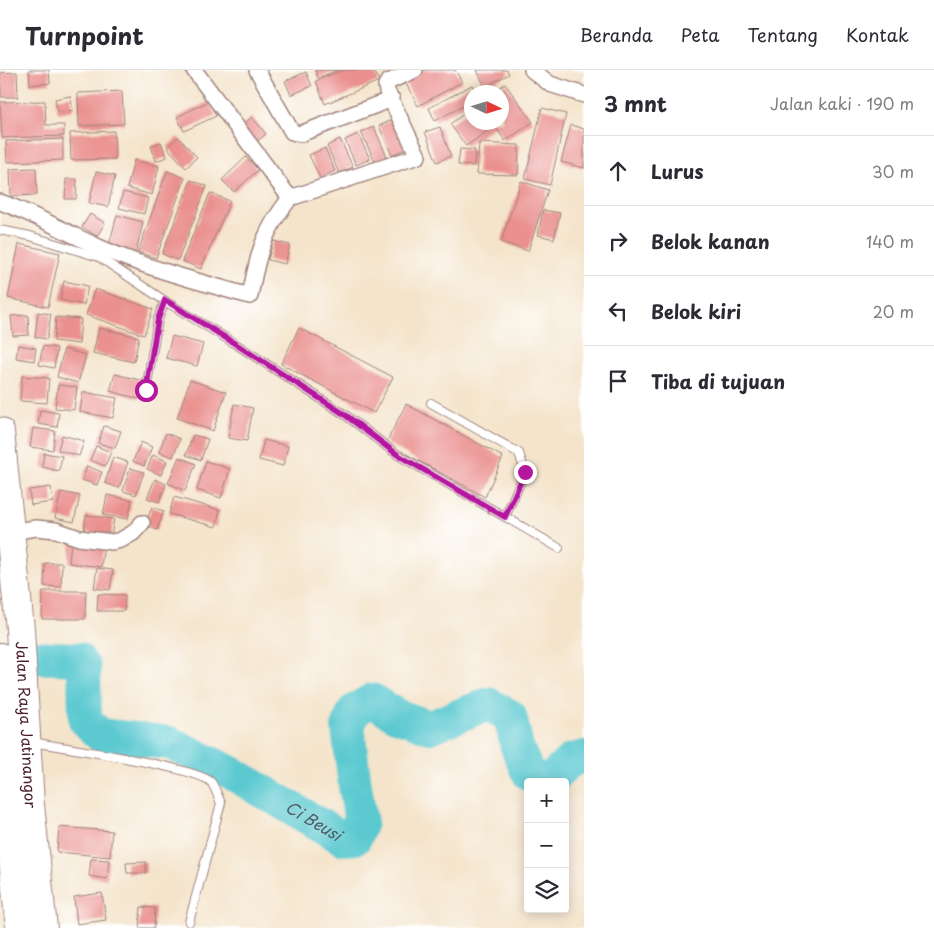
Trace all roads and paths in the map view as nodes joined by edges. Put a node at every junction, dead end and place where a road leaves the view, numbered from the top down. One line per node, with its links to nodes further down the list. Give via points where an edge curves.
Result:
1 (194, 70): 7 (street)
2 (257, 70): 6 (street, via 292,132 300,134)
3 (415, 70): 6 (street, via 388,82 387,91)
4 (532, 70): 5 (street, via 550,84)
5 (584, 95)
6 (392, 99): 7 (street, via 418,156)
7 (290, 198): 8 (street, via 268,230 258,254 250,296 129,259)
8 (0, 202)
9 (0, 230): 10 (lane, via 99,257)
10 (165, 300): 11 (lane, via 158,319); 14 (lane, via 344,414 398,455)
11 (146, 390)
12 (431, 403): 14 (lane, via 519,453 525,472)
13 (0, 432): 16 (highway, Jalan Raya Jatinangor)
14 (505, 517): 17 (lane)
15 (142, 522): 16 (street, via 133,533 112,542 36,528)
16 (10, 532): 18 (highway, Jalan Raya Jatinangor, via 20,629)
17 (559, 548)
18 (8, 669): 19 (highway, Jalan Raya Jatinangor); 20 (highway, Jalan Raya Jatinangor)
19 (25, 741): 21 (lane, via 135,760 189,772 210,782 221,803); 23 (highway, Jalan Raya Jatinangor)
20 (3, 800): 22 (highway, Jalan Raya Jatinangor, via 12,891)
21 (189, 922)
22 (20, 928)
23 (43, 928)

